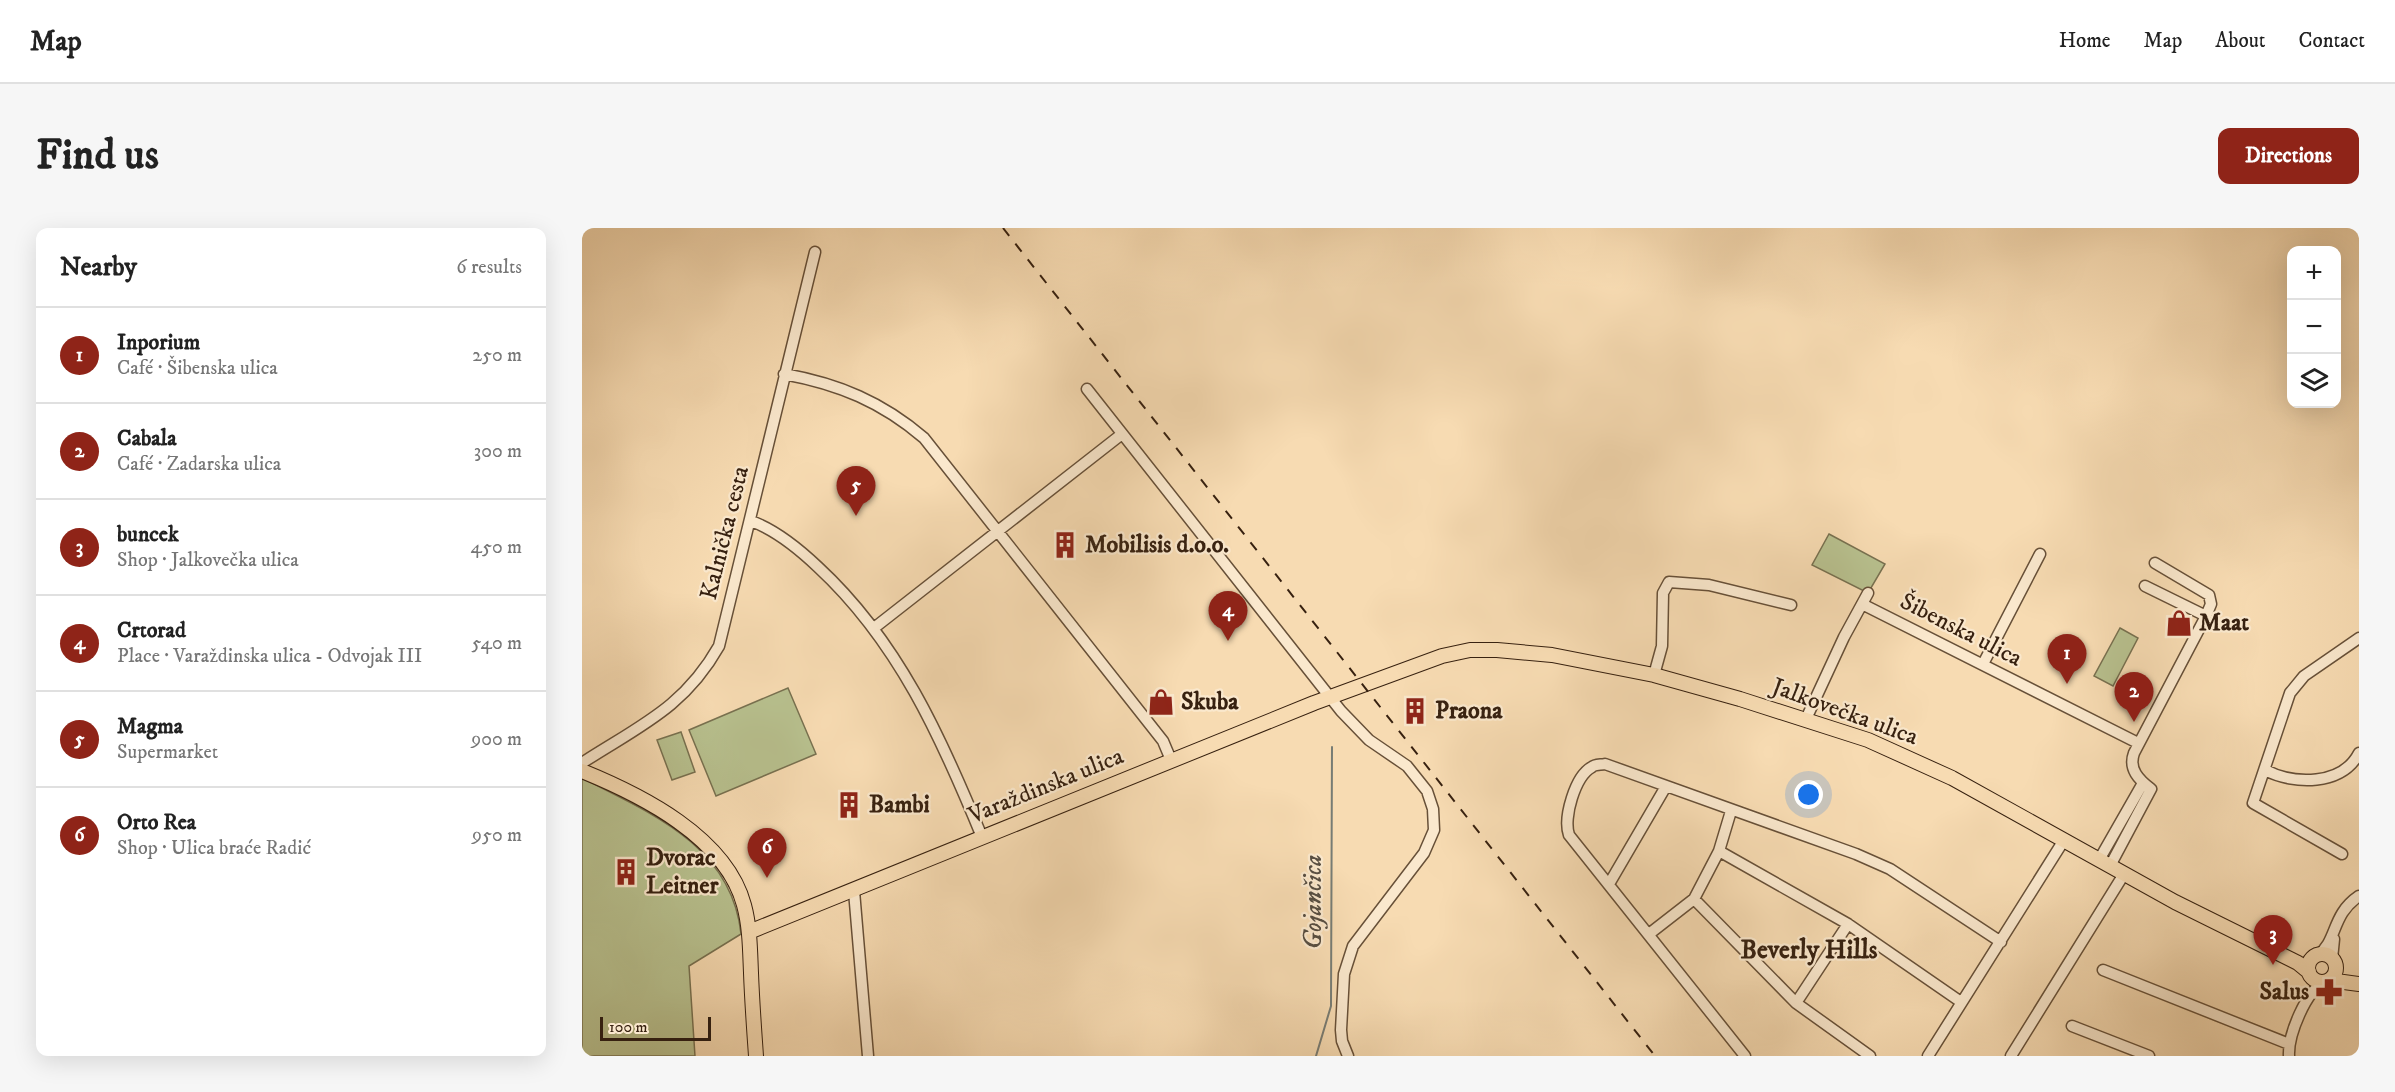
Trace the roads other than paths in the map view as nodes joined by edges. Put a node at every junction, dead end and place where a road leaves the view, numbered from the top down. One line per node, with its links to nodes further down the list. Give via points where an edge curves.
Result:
1 (815, 252): 2 (street, Kalnička cesta)
2 (784, 374): 5 (street, Kalnička cesta); 6 (street, via 856,393 896,416 932,447)
3 (1087, 389): 4 (street)
4 (1122, 434): 6 (street); 19 (street)
5 (751, 521): 14 (street, via 776,533 804,554 835,582); 24 (street, Kalnička cesta, via 719,646 701,675 669,707)
6 (997, 532): 14 (street); 23 (street, via 1163,741)
7 (2040, 554): 16 (street)
8 (2155, 563): 13 (street, via 2209,595 2211,603)
9 (2145, 586): 13 (street)
10 (1868, 593): 11 (street)
11 (1862, 604): 16 (street, Šibenska ulica); 20 (street)
12 (1791, 605): 17 (street, via 1727,588 1670,582 1664,593 1662,646)
13 (2206, 616): 21 (street)
14 (874, 628): 29 (street, via 921,699)
15 (2359, 638): 25 (street, via 2304,676 2290,693)
16 (1983, 664): 21 (street, Šibenska ulica)
17 (1654, 675): 18 (main road, Jalkovečka ulica, via 1552,655 1470,650 1426,661); 20 (main road, Jalkovečka ulica)
18 (1362, 687): 19 (main road, Varaždinska ulica)
19 (1331, 698): 23 (main road, Varaždinska ulica); 58 (street, via 1369,740 1412,772 1427,791 1434,830 1424,853 1353,946 1348,959 1341,1030)
20 (1806, 719): 30 (main road, Jalkovečka ulica, via 1932,768)
21 (2138, 743): 33 (street, via 2132,762 2147,786)
22 (2359, 753): 25 (street, via 2346,770 2332,777 2290,779)
23 (1171, 760): 29 (main road, Varaždinska ulica)
24 (582, 763)
25 (2265, 770): 32 (street, via 2253,803)
26 (582, 771): 41 (main road, via 664,812 701,840 740,891)
27 (1665, 788): 28 (street); 35 (street); 35 (street, via 1605,764 1593,765 1584,774 1565,824 1569,835)
28 (1731, 811): 31 (street); 43 (street, via 1890,869)
29 (982, 837): 36 (main road, Varaždinska ulica)
30 (2064, 840): 33 (main road, Jalkovečka ulica); 43 (street)
31 (1719, 851): 38 (street); 39 (street)
32 (2342, 854)
33 (2105, 863): 34 (main road, Jalkovečka ulica)
34 (2124, 874): 44 (main road, Jalkovečka ulica); 62 (street)
35 (1609, 884): 42 (street)
36 (854, 891): 41 (main road, Varaždinska ulica); 57 (street)
37 (2359, 896): 40 (street, via 2343,908)
38 (1694, 899): 42 (street); 52 (street)
39 (1848, 924): 51 (street); 52 (street)
40 (2336, 924): 45 (street, via 2325,949); 46 (street)
41 (749, 932): 56 (main road)
42 (1649, 934): 59 (street)
43 (2001, 942): 51 (street)
44 (2277, 952): 45 (main road, Jalkovečka ulica, via 2304,958); 48 (main road, Jalkovečka ulica)
45 (2316, 956): 46 (main road, via 2326,955); 48 (main road, via 2309,963)
46 (2334, 962): 49 (main road, via 2335,973); 50 (main road)
47 (2103, 970): 55 (street)
48 (2310, 974): 49 (main road, via 2317,981); 53 (street)
49 (2327, 981): 50 (main road); 53 (street, via 2316,987)
50 (2359, 983)
51 (1961, 1002): 61 (street)
52 (1796, 1004): 60 (street)
53 (2302, 1010): 55 (street)
54 (2072, 1026): 63 (street)
55 (2289, 1044): 64 (street)
56 (756, 1056)
57 (868, 1056)
58 (1348, 1056)
59 (1745, 1056)
60 (1870, 1056)
61 (1928, 1056)
62 (2011, 1056)
63 (2149, 1056)
64 (2289, 1056)

